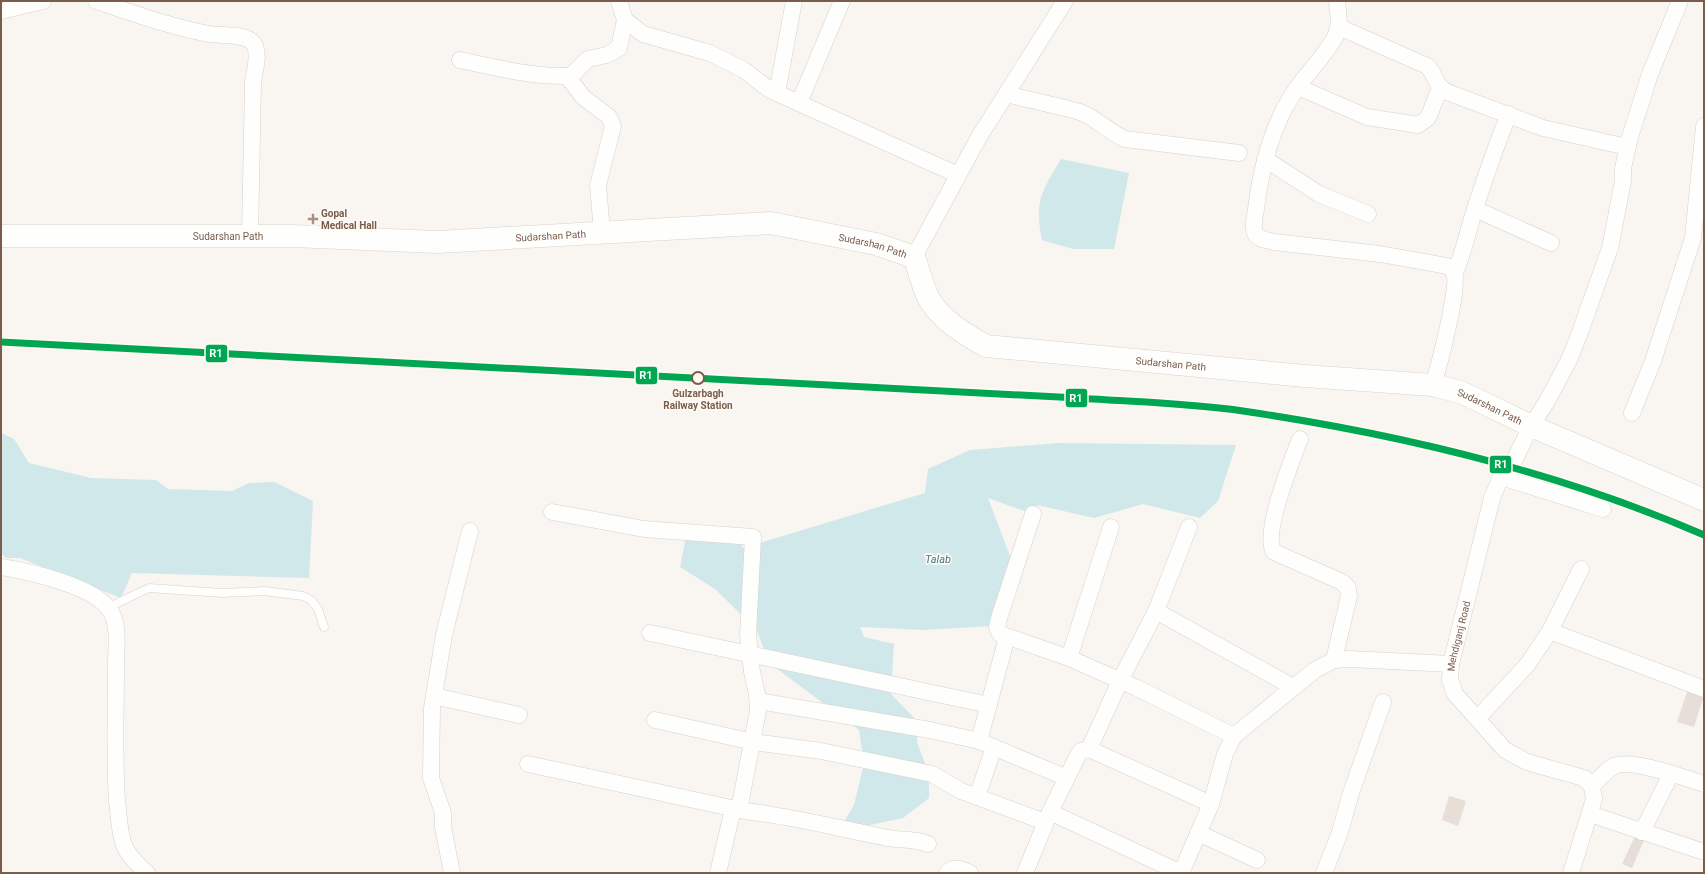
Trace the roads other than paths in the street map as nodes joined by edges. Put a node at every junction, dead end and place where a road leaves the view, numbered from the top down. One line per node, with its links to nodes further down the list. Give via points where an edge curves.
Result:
1 (42, 1): 9 (street)
2 (96, 1): 29 (street, via 190,30 237,36 252,42 256,47 252,82)
3 (619, 1): 10 (street)
4 (794, 1): 16 (street)
5 (842, 1): 18 (street)
6 (1065, 1): 17 (street)
7 (1337, 1): 11 (street)
8 (1680, 1): 21 (street, Mehdiganj Road, via 1650,74)
9 (1, 11)
10 (626, 20): 13 (street, via 618,48 607,55 588,59 577,72); 16 (street, via 643,34 694,47 728,61)
11 (1339, 27): 14 (street, via 1335,38); 15 (street, via 1427,66)
12 (460, 60): 13 (street, via 520,73)
13 (567, 76): 28 (street, via 583,97 609,117 613,126 598,185)
14 (1298, 87): 15 (street, via 1367,117 1418,125 1428,118); 23 (street, via 1277,124)
15 (1440, 88): 19 (street)
16 (777, 93): 18 (street)
17 (1006, 94): 22 (street, via 1080,112 1125,139); 24 (street)
18 (799, 103): 24 (street)
19 (1509, 114): 21 (street, via 1556,132); 25 (street, via 1496,144)
20 (1704, 126): 34 (street, via 1693,238 1653,361)
21 (1627, 147): 35 (street, Mehdiganj Road, via 1610,248 1569,360)
22 (1239, 153)
23 (1265, 159): 26 (street, via 1319,194); 32 (street, via 1254,224 1255,233 1259,238 1274,242 1388,255 1447,266)
24 (958, 175): 31 (street)
25 (1475, 209): 30 (street); 32 (street)
26 (1368, 214)
27 (6, 232): 29 (main road, Sudarshan Path)
28 (602, 232): 29 (main road, Sudarshan Path, via 438,242); 31 (main road, Sudarshan Path, via 771,223 876,244)
29 (250, 236)
30 (1551, 243)
31 (914, 257): 33 (main road, Sudarshan Path, via 929,299 941,314 965,335 986,346 1305,376)
32 (1455, 273): 33 (street, via 1445,345)
33 (1434, 385): 35 (main road, Sudarshan Path, via 1463,393)
34 (1632, 413)
35 (1531, 426): 37 (street, Mehdiganj Road, via 1511,467); 38 (main road, Sudarshan Path)
36 (1300, 438): 55 (street, via 1278,502 1270,536 1271,547 1274,552 1342,582 1348,588 1349,596)
37 (1501, 477): 39 (street); 56 (street, Mehdiganj Road, via 1492,498)
38 (1701, 494)
39 (1603, 509)
40 (552, 512): 53 (street, via 644,529 753,537 748,635)
41 (1032, 514): 52 (street, via 997,627 1000,634)
42 (1111, 527): 54 (street)
43 (1189, 527): 48 (street)
44 (470, 531): 60 (street, via 444,635)
45 (1, 566): 47 (street, via 36,574 87,592)
46 (1581, 569): 50 (street)
47 (108, 607): 49 (lane, via 139,592 156,588 222,594 264,591 303,596 311,600 318,609); 87 (street, via 114,617 116,641 116,772 121,834 124,847 137,865)
48 (1156, 611): 57 (street); 58 (street)
49 (324, 627)
50 (1550, 631): 59 (street); 65 (street, via 1527,665)
51 (650, 633): 53 (street)
52 (1007, 637): 54 (street); 63 (street)
53 (752, 654): 61 (street, via 752,672); 63 (street)
54 (1069, 658): 57 (street)
55 (1334, 660): 56 (street); 58 (street, via 1315,670)
56 (1451, 664): 65 (street, Mehdiganj Road, via 1451,687)
57 (1120, 681): 67 (street); 71 (street)
58 (1293, 687): 67 (street)
59 (1704, 689)
60 (434, 696): 64 (street); 88 (street, via 431,778 443,813)
61 (758, 701): 68 (street, via 930,730); 69 (street)
62 (1383, 702): 94 (street)
63 (989, 705): 68 (street)
64 (519, 715)
65 (1478, 718): 76 (street, Mehdiganj Road, via 1505,750 1527,762 1584,778)
66 (654, 720): 69 (street)
67 (1234, 736): 78 (street, via 1225,754)
68 (979, 741): 70 (street)
69 (753, 742): 77 (street, via 821,751 932,774 961,791); 79 (street)
70 (994, 747): 74 (street); 77 (street)
71 (1089, 749): 74 (street, via 1081,751); 78 (street)
72 (528, 764): 79 (street)
73 (1671, 774): 75 (street); 76 (street, via 1622,763 1613,766); 82 (street)
74 (1067, 778): 81 (street)
75 (1704, 784)
76 (1592, 786): 80 (street, via 1594,799)
77 (977, 796): 81 (street)
78 (1211, 804): 83 (street)
79 (736, 809): 84 (street, via 781,815 897,840 918,840); 89 (street)
80 (1590, 814): 82 (street); 95 (street)
81 (1047, 817): 92 (street); 93 (street)
82 (1642, 832): 85 (street)
83 (1198, 833): 86 (street); 93 (street)
84 (928, 844)
85 (1704, 852)
86 (1257, 860)
87 (147, 873)
88 (452, 873)
89 (718, 873)
90 (947, 873): 91 (street, via 958,868)
91 (970, 873)
92 (1025, 873)
93 (1181, 873)
94 (1324, 873)
95 (1571, 873)

